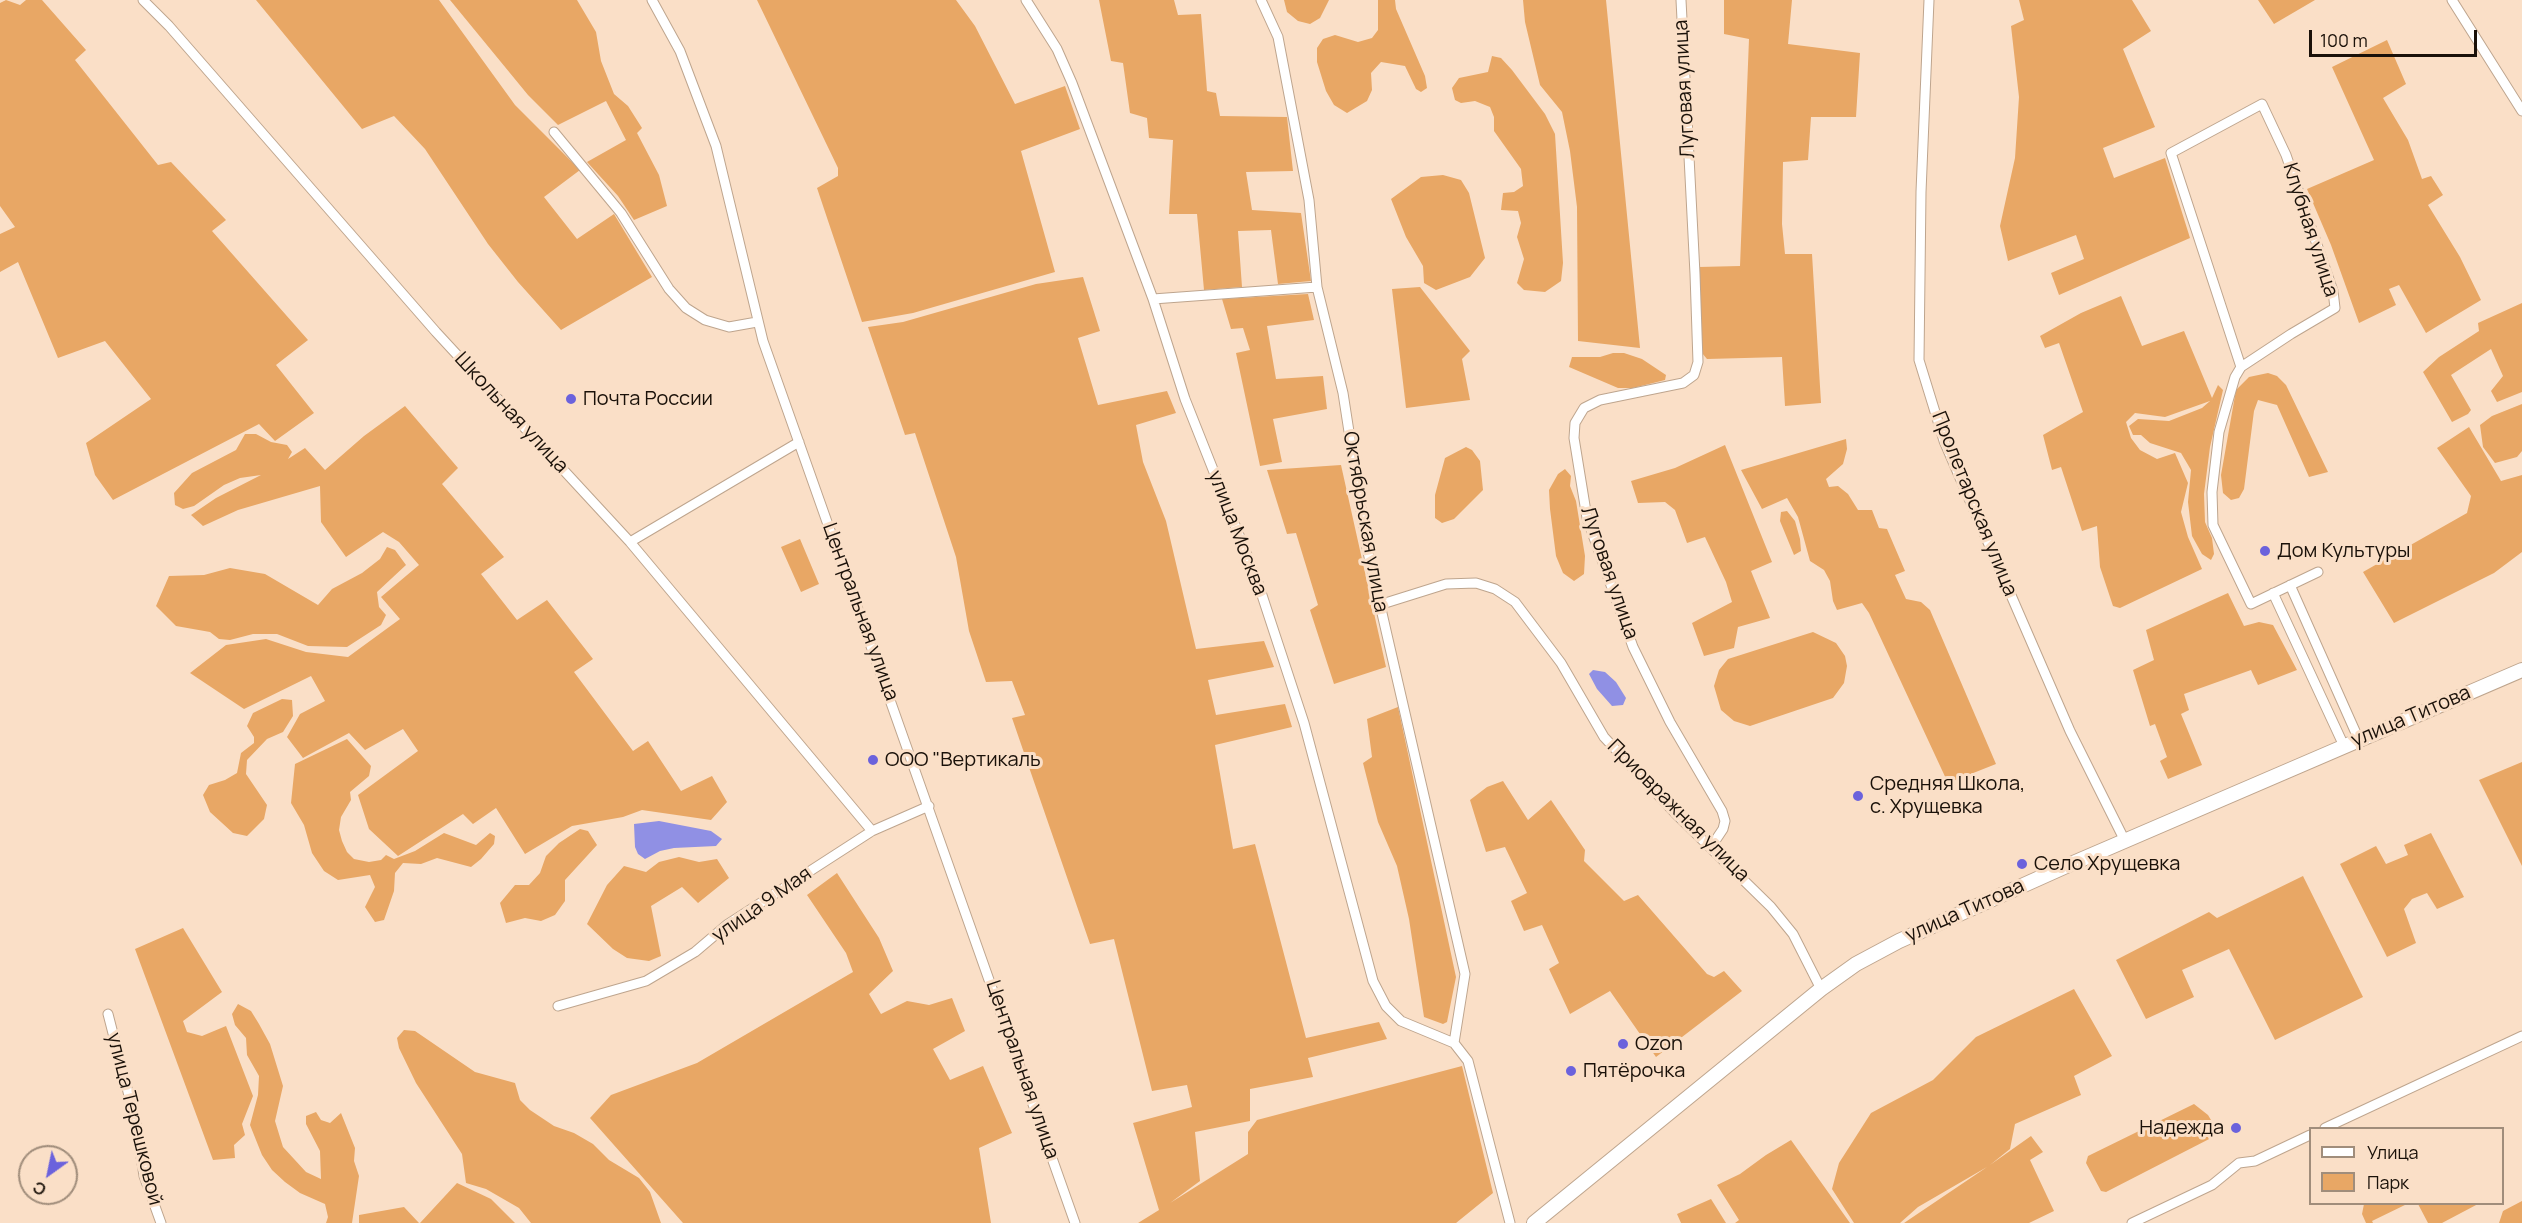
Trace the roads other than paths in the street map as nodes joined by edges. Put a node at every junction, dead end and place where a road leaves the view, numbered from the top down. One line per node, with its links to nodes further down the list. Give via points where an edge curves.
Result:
1 (143, 0): 15 (street, Школьная улица, via 170,26 436,332)
2 (652, 0): 12 (street, Центральная улица, via 680,51 716,146)
3 (1026, 0): 11 (street, улица Москва, via 1072,83)
4 (1261, 0): 10 (street, Октябрьская улица, via 1278,36 1300,143)
5 (1681, 0): 26 (street, Луговая улица, via 1698,362 1695,375 1683,383 1599,400 1584,408 1575,423 1574,438 1587,518 1633,647 1670,722 1722,811 1723,829)
6 (1929, 0): 25 (street, Пролетарская улица, via 1919,360 1949,452 2070,731)
7 (2452, 0): 8 (street)
8 (2522, 111)
9 (554, 132): 12 (street, via 621,213 669,289 686,308 705,320 729,327)
10 (1317, 287): 11 (street); 19 (street, Октябрьская улица, via 1343,393 1354,476)
11 (1153, 299): 31 (street, улица Москва, via 1185,399 1258,583 1304,723 1373,981 1386,1006 1401,1021)
12 (757, 322): 14 (street, Центральная улица)
13 (2241, 368): 13 (street, Клубная улица, via 2171,153 2262,104 2286,155 2333,291 2335,308); 18 (street, via 2219,432 2212,492 2213,525 2251,604)
14 (799, 442): 15 (street); 23 (street, Центральная улица)
15 (630, 542): 24 (street, Школьная улица)
16 (2318, 572): 17 (street)
17 (2290, 585): 18 (street); 21 (street)
18 (2273, 593): 22 (street)
19 (1379, 605): 26 (street, Приовражная улица, via 1446,584 1476,583 1515,602 1561,663 1604,736); 31 (street, Октябрьская улица, via 1465,974)
20 (2522, 670): 21 (main road, улица Титова)
21 (2359, 740): 22 (main road, улица Титова)
22 (2344, 746): 25 (main road, улица Титова)
23 (929, 806): 24 (street, улица 9 Мая); 35 (street, Центральная улица)
24 (872, 831): 28 (street, улица 9 Мая, via 646,981)
25 (2125, 841): 27 (main road, улица Титова, via 1899,941)
26 (1711, 848): 27 (street, Приовражная улица, via 1747,881 1793,934)
27 (1821, 989): 37 (main road, улица Титова)
28 (558, 1006)
29 (108, 1014): 34 (street, улица Терешковой, via 136,1123 144,1176)
30 (2522, 1036): 32 (street)
31 (1454, 1043): 36 (street, via 1468,1060)
32 (2327, 1127)
33 (2309, 1135): 38 (street, via 2255,1161 2240,1163 2212,1185)
34 (161, 1223)
35 (1075, 1223)
36 (1510, 1223)
37 (1534, 1223)
38 (2132, 1223)

